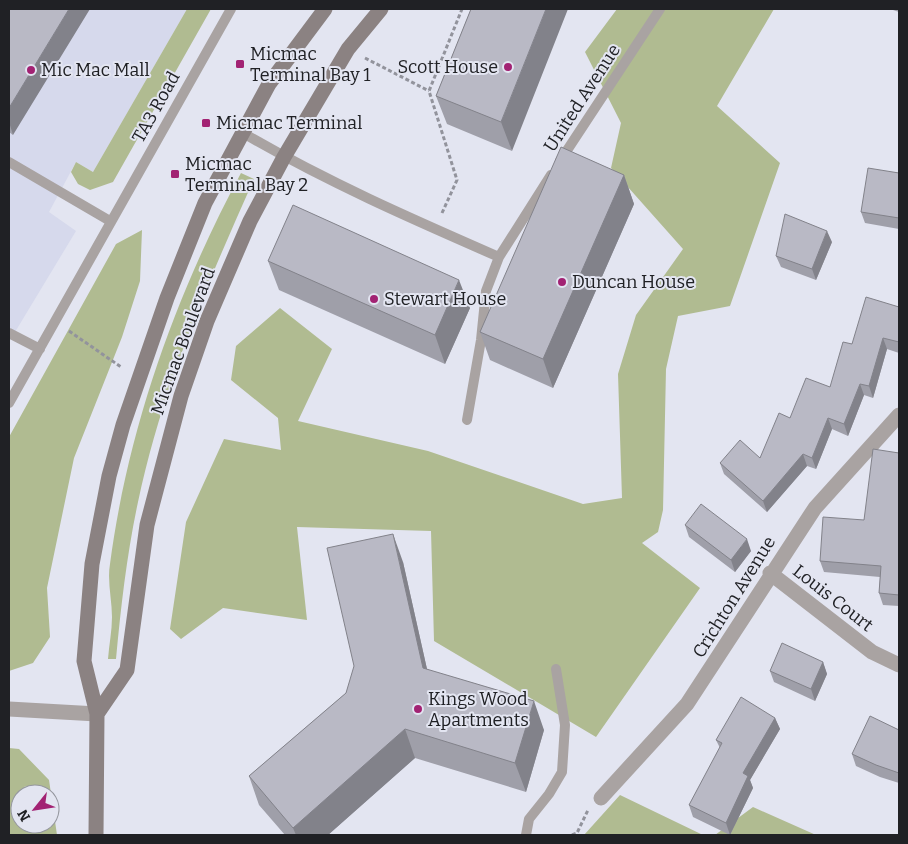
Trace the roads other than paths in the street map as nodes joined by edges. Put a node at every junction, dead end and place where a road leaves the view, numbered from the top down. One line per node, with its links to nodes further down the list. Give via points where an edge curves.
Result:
1 (231, 9): 8 (lane, TA3 Road)
2 (325, 9): 5 (street, Micmac Boulevard, via 269,84)
3 (381, 9): 6 (street, Micmac Boulevard, via 348,49)
4 (660, 9): 9 (lane, United Avenue)
5 (243, 133): 6 (lane); 19 (street, Micmac Boulevard, via 206,203 167,298 109,476 92,564 84,661)
6 (284, 157): 9 (lane); 19 (street, Micmac Boulevard, via 250,221 181,396 146,525 127,670)
7 (9, 162): 8 (lane)
8 (110, 221): 11 (lane, TA3 Road)
9 (499, 257): 14 (lane, United Avenue, via 486,291)
10 (9, 333): 11 (lane)
11 (40, 349): 12 (lane, TA3 Road)
12 (9, 403)
13 (899, 415): 15 (street, Crichton Avenue, via 814,508)
14 (467, 420)
15 (770, 573): 16 (street, Louis Court, via 872,652); 20 (street, Crichton Avenue, via 687,704)
16 (899, 665)
17 (556, 669): 22 (lane, via 565,725 562,772 529,819)
18 (9, 709): 19 (street)
19 (97, 714): 21 (street, Micmac Boulevard)
20 (601, 798)
21 (96, 835)
22 (526, 835)

